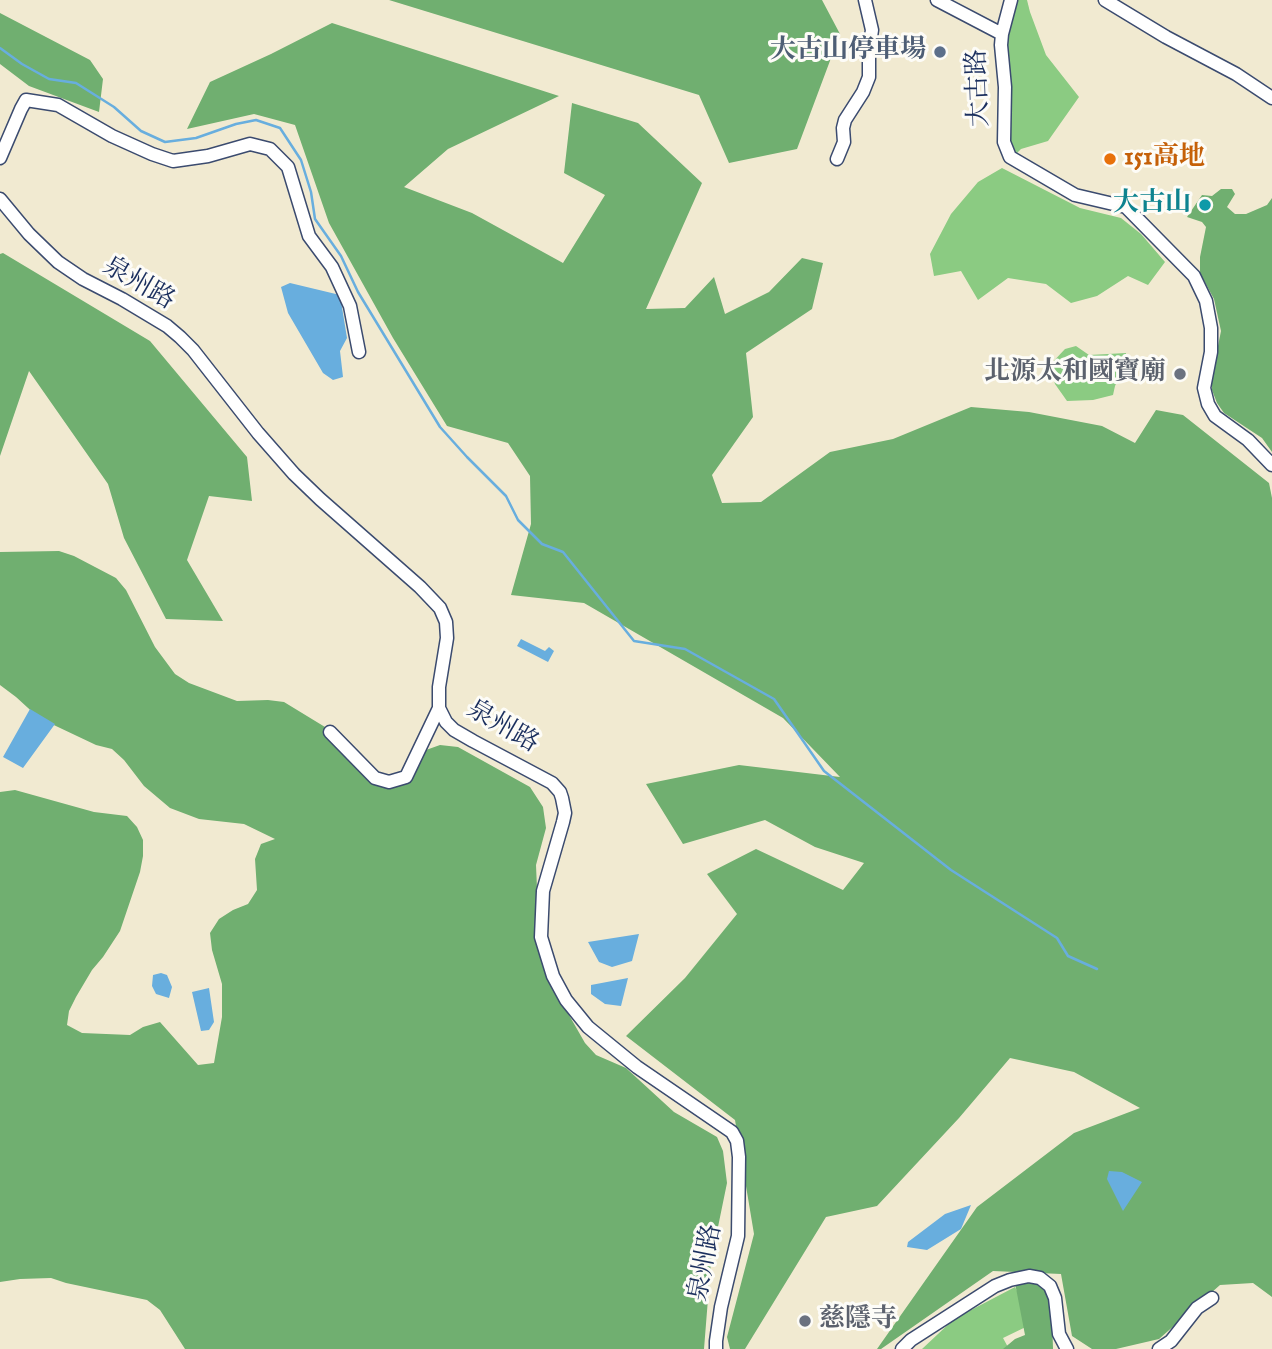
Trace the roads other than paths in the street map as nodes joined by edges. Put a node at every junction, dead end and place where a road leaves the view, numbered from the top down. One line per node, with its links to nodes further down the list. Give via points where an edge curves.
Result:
1 (865, 0): 8 (street, via 872,30 869,77 845,120)
2 (937, 0): 5 (street, 大古路)
3 (1011, 0): 5 (street)
4 (1105, 0): 6 (street)
5 (1002, 34): 11 (street, 大古路, via 1004,142 1010,157 1075,195 1125,207 1194,276 1206,301 1211,328 1204,388 1208,404 1215,416)
6 (1272, 99)
7 (0, 158): 10 (street, via 26,100 58,105 112,136 173,161 250,144 270,149 288,167 309,236 332,267 350,306)
8 (837, 159)
9 (0, 199): 12 (street, 泉州路, via 58,262 180,337 294,474 440,608 447,638)
10 (359, 352)
11 (1272, 465)
12 (439, 708): 13 (street, via 406,777 389,782 375,778); 15 (street, 泉州路, via 454,730 552,783 562,798 564,822 543,891 541,937 566,1000 612,1047 732,1132 737,1141 738,1236)
13 (330, 732)
14 (1212, 1298): 18 (street)
15 (716, 1349)
16 (902, 1349): 17 (street, via 995,1286 1029,1276 1049,1286 1059,1334)
17 (1067, 1349)
18 (1158, 1349)

